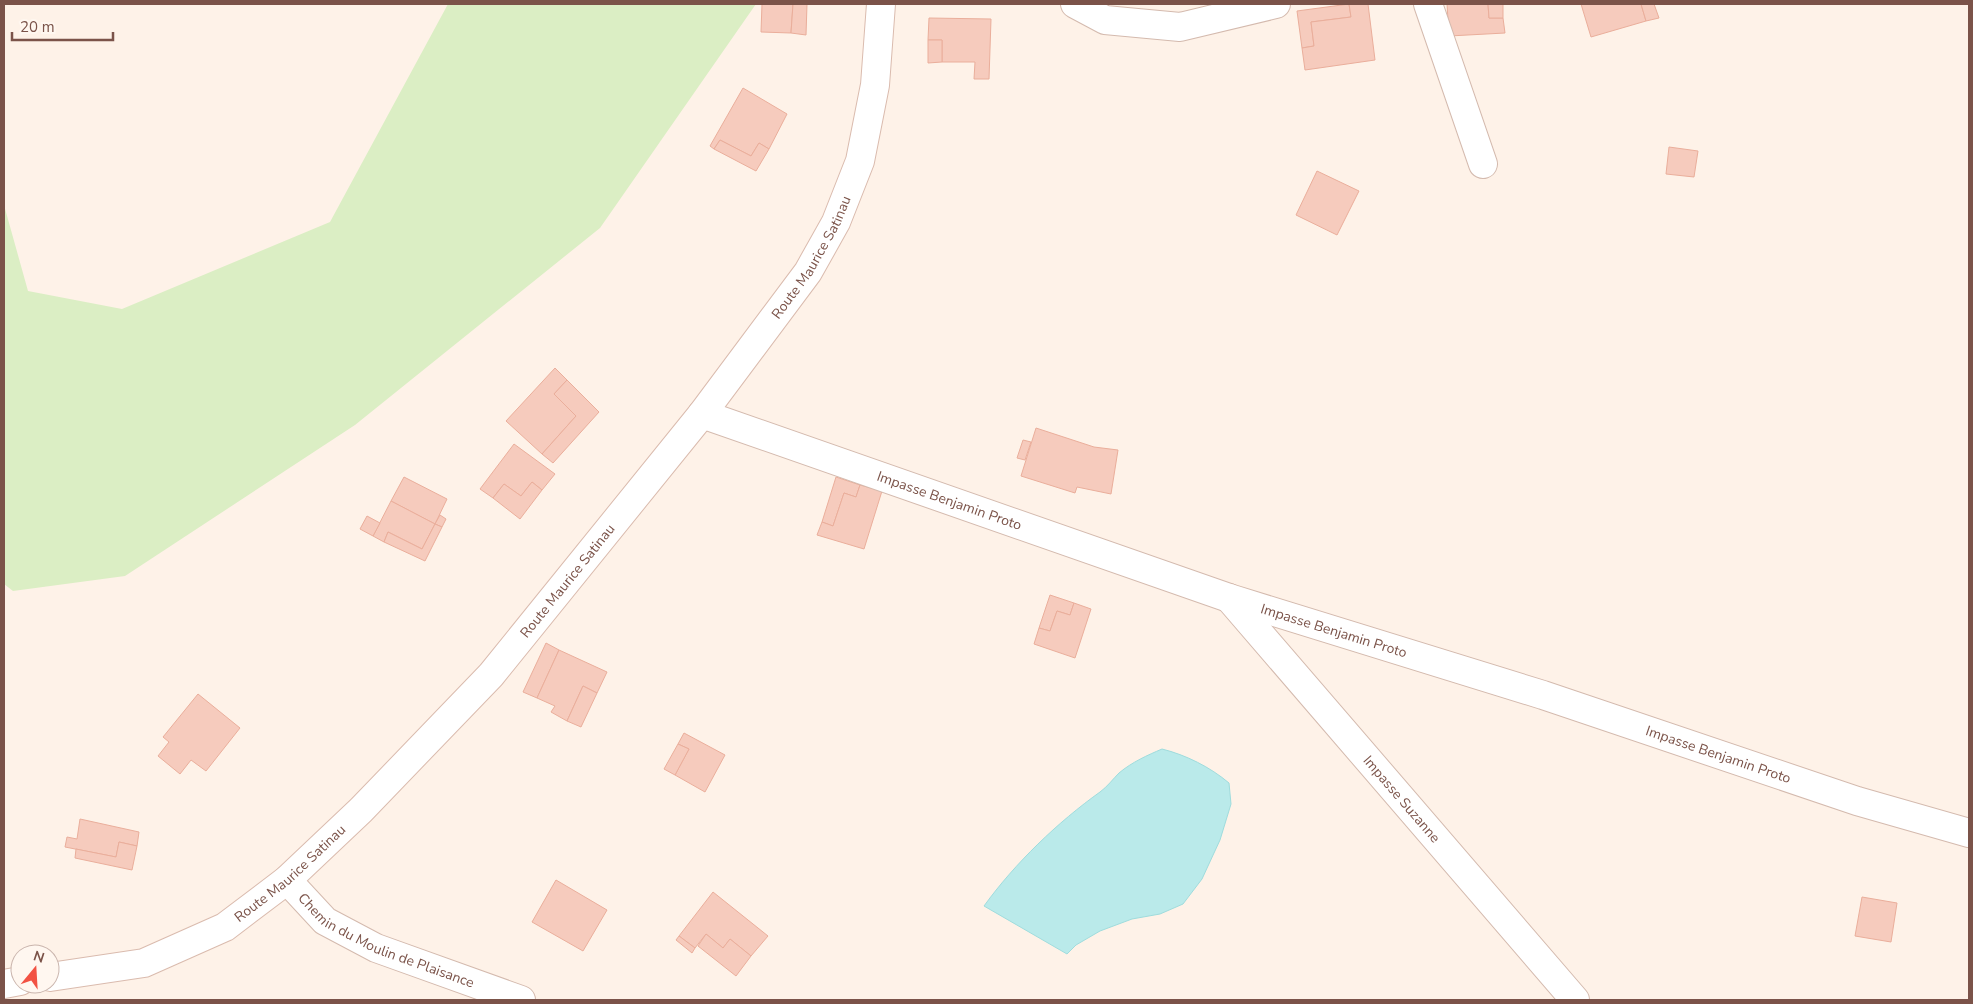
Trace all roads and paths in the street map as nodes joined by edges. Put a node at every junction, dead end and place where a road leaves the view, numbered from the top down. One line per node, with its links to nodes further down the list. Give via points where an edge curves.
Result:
1 (881, 4): 6 (street, Route Maurice Satinau, via 875,85 860,161 836,222 808,272)
2 (1075, 4): 3 (street, via 1105,20 1180,27)
3 (1276, 4)
4 (1428, 4): 5 (street)
5 (1483, 164)
6 (702, 414): 7 (street, Impasse Benjamin Proto); 9 (street, Route Maurice Satinau, via 491,675 361,810)
7 (1229, 598): 8 (street, Impasse Benjamin Proto, via 1543,695 1857,801); 12 (street, Impasse Suzanne)
8 (1969, 833)
9 (288, 880): 10 (street, Route Maurice Satinau, via 225,927 144,962); 11 (street, Chemin du Moulin de Plaisance, via 325,921 376,948)
10 (60, 975)
11 (521, 1000)
12 (1576, 1000)

